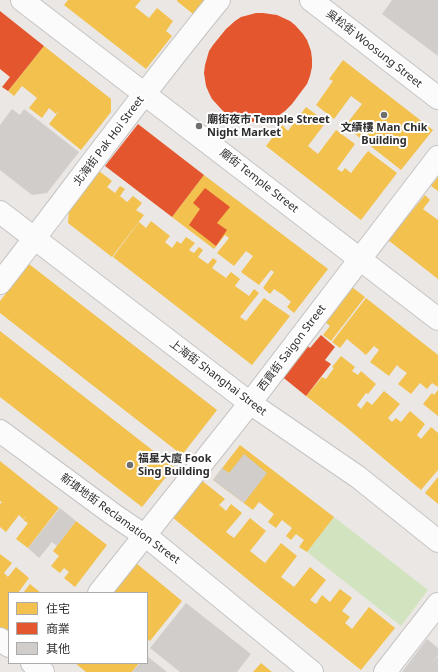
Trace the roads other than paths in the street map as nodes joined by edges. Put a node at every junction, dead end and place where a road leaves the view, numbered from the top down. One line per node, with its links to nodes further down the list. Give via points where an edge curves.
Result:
1 (22, 0): 4 (street, 廟街 Temple Street)
2 (219, 0): 4 (street, 北海街 Pak Hoi Street)
3 (311, 0): 5 (street, 吳松街 Woosung Street)
4 (145, 94): 8 (street, 北海街 Pak Hoi Street); 9 (street, 廟街 Temple Street)
5 (438, 98)
6 (438, 157): 9 (street, 西貢街 Saigon Street)
7 (0, 212): 8 (street, 上海街 Shanghai Street)
8 (35, 239): 10 (street, 北海街 Pak Hoi Street); 12 (street, 上海街 Shanghai Street)
9 (359, 259): 11 (street, 廟街 Temple Street); 12 (street, 西貢街 Saigon Street)
10 (0, 283)
11 (438, 319)
12 (250, 403): 14 (street, 西貢街 Saigon Street); 15 (street, 上海街 Shanghai Street, via 358,477)
13 (0, 431): 14 (street, 新填地街 Reclamation Street, via 114,516)
14 (145, 535): 16 (street, 西貢街 Saigon Street); 20 (street, 新填地街 Reclamation Street)
15 (438, 541)
16 (100, 592)
17 (438, 604): 21 (street)
18 (0, 639): 19 (street)
19 (8, 645)
20 (312, 672)
21 (385, 672)

